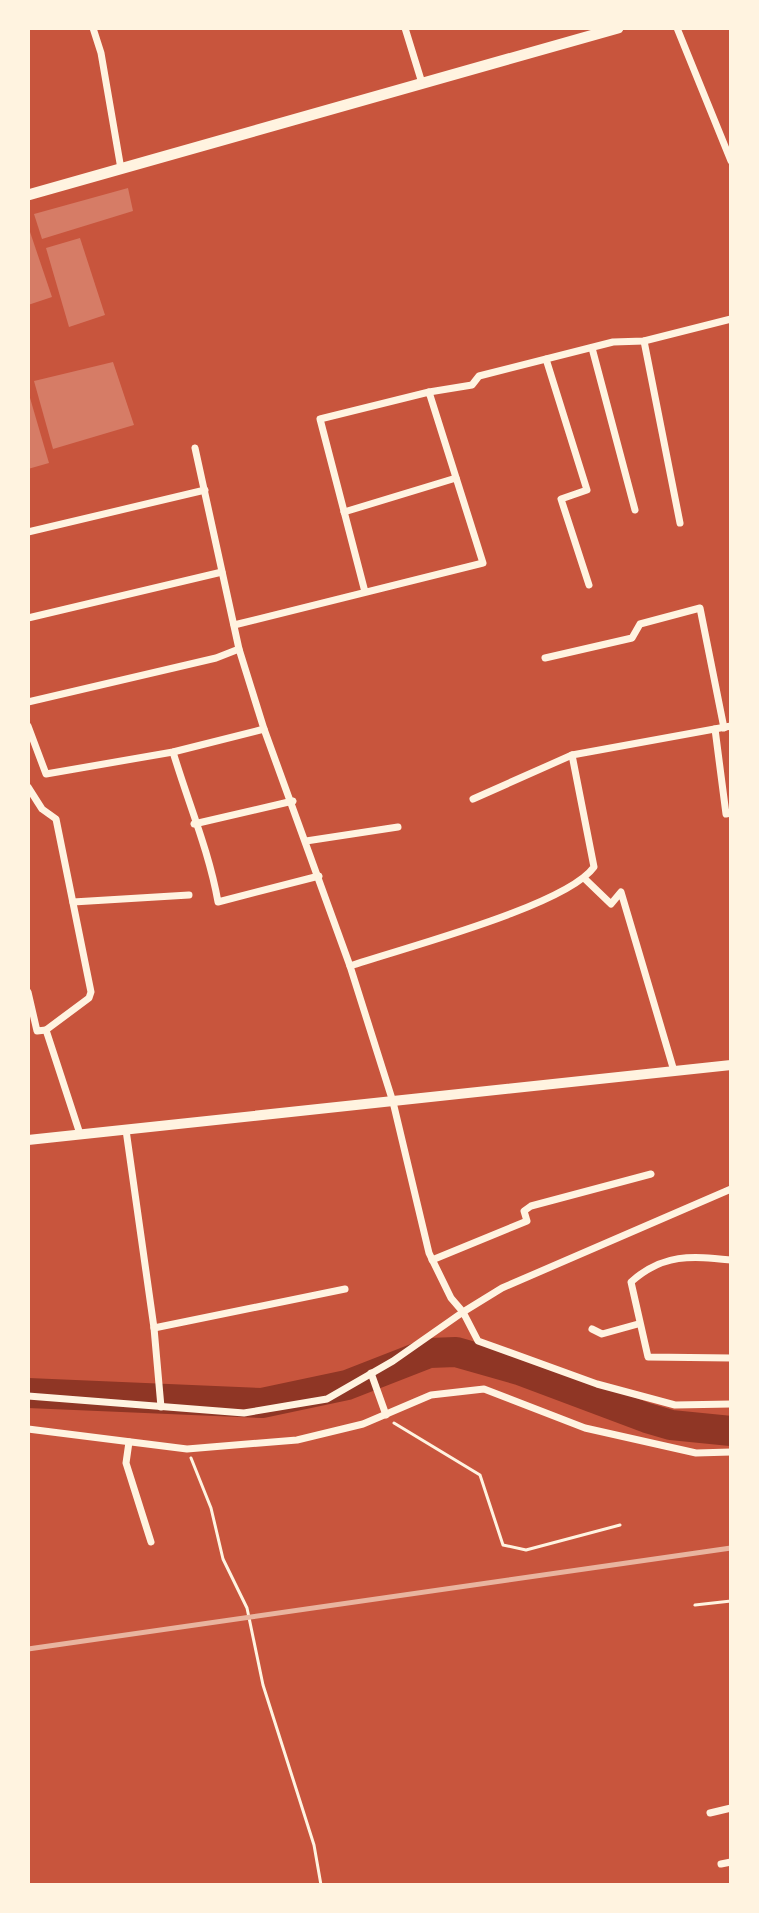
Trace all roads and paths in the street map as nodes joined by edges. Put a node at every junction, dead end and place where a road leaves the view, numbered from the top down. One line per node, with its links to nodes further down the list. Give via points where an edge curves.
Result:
1 (93, 28): 7 (street)
2 (405, 28): 5 (street)
3 (618, 28): 5 (highway)
4 (677, 28): 6 (street)
5 (422, 83): 7 (highway)
6 (731, 161)
7 (121, 169): 8 (highway)
8 (28, 195)
9 (731, 319): 10 (street)
10 (644, 341): 11 (street); 19 (street)
11 (592, 348): 12 (street); 17 (street)
12 (546, 359): 13 (street, via 479,376 472,385); 22 (street, via 587,490 561,499)
13 (429, 392): 15 (street); 18 (street, via 320,419)
14 (195, 448): 16 (street)
15 (456, 478): 18 (street); 23 (street, via 483,563)
16 (205, 490): 20 (street); 21 (street)
17 (635, 510)
18 (344, 512): 23 (street)
19 (680, 523)
20 (28, 532)
21 (222, 572): 24 (street); 25 (street)
22 (589, 585)
23 (365, 592): 25 (street)
24 (28, 618)
25 (234, 625): 26 (street)
26 (239, 649): 28 (street); 31 (street)
27 (545, 658): 30 (street, via 632,638 640,624 700,608)
28 (28, 702)
29 (28, 726): 33 (street, via 46,774)
30 (728, 727): 32 (street)
31 (264, 729): 33 (street); 37 (street)
32 (715, 729): 34 (street); 38 (street, via 726,814)
33 (173, 752): 39 (street)
34 (572, 755): 36 (street); 43 (street, via 594,867)
35 (28, 787): 45 (street, via 56,819)
36 (473, 799)
37 (293, 801): 39 (street); 41 (street)
38 (731, 813)
39 (194, 824): 42 (street, via 211,861 218,902)
40 (398, 827): 41 (street)
41 (306, 841): 42 (street)
42 (319, 876): 46 (street)
43 (585, 879): 46 (street, via 552,898); 50 (street, via 611,904 621,892)
44 (189, 895): 45 (street)
45 (73, 902): 48 (street, via 91,992)
46 (350, 966): 51 (street)
47 (28, 992): 48 (street, via 37,1031)
48 (46, 1030): 53 (street)
49 (731, 1065): 50 (main road)
50 (674, 1071): 51 (main road)
51 (393, 1102): 52 (main road); 57 (street)
52 (126, 1130): 53 (main road); 62 (street)
53 (80, 1134): 54 (main road)
54 (28, 1140)
55 (651, 1174): 57 (street, via 531,1206 524,1211 527,1221)
56 (731, 1189): 60 (street, via 502,1288)
57 (432, 1260): 60 (street)
58 (731, 1260): 61 (street, via 685,1255 640,1273 631,1282)
59 (345, 1289): 62 (street)
60 (463, 1312): 65 (street); 67 (street, via 478,1341 597,1384 675,1405)
61 (638, 1324): 63 (street, via 602,1334); 64 (street, via 648,1357)
62 (154, 1328): 68 (street)
63 (592, 1329)
64 (731, 1358)
65 (371, 1373): 68 (street, via 327,1399 244,1413); 69 (street)
66 (28, 1396): 68 (street)
67 (731, 1404)
68 (161, 1407)
69 (386, 1415): 72 (street, via 297,1440); 73 (street, via 431,1395 484,1389 585,1428 696,1453); 74 (path, via 404,1432 480,1475 503,1545 526,1550)
70 (28, 1429): 71 (street)
71 (129, 1442): 72 (street); 75 (street, via 126,1463)
72 (187, 1449): 82 (path, via 211,1508 223,1559 247,1608 263,1685 314,1845)
73 (731, 1452)
74 (620, 1525)
75 (151, 1542)
76 (731, 1601): 77 (path)
77 (695, 1605)
78 (731, 1808): 79 (street)
79 (710, 1813)
80 (731, 1862): 81 (street)
81 (721, 1864)
82 (321, 1885)

